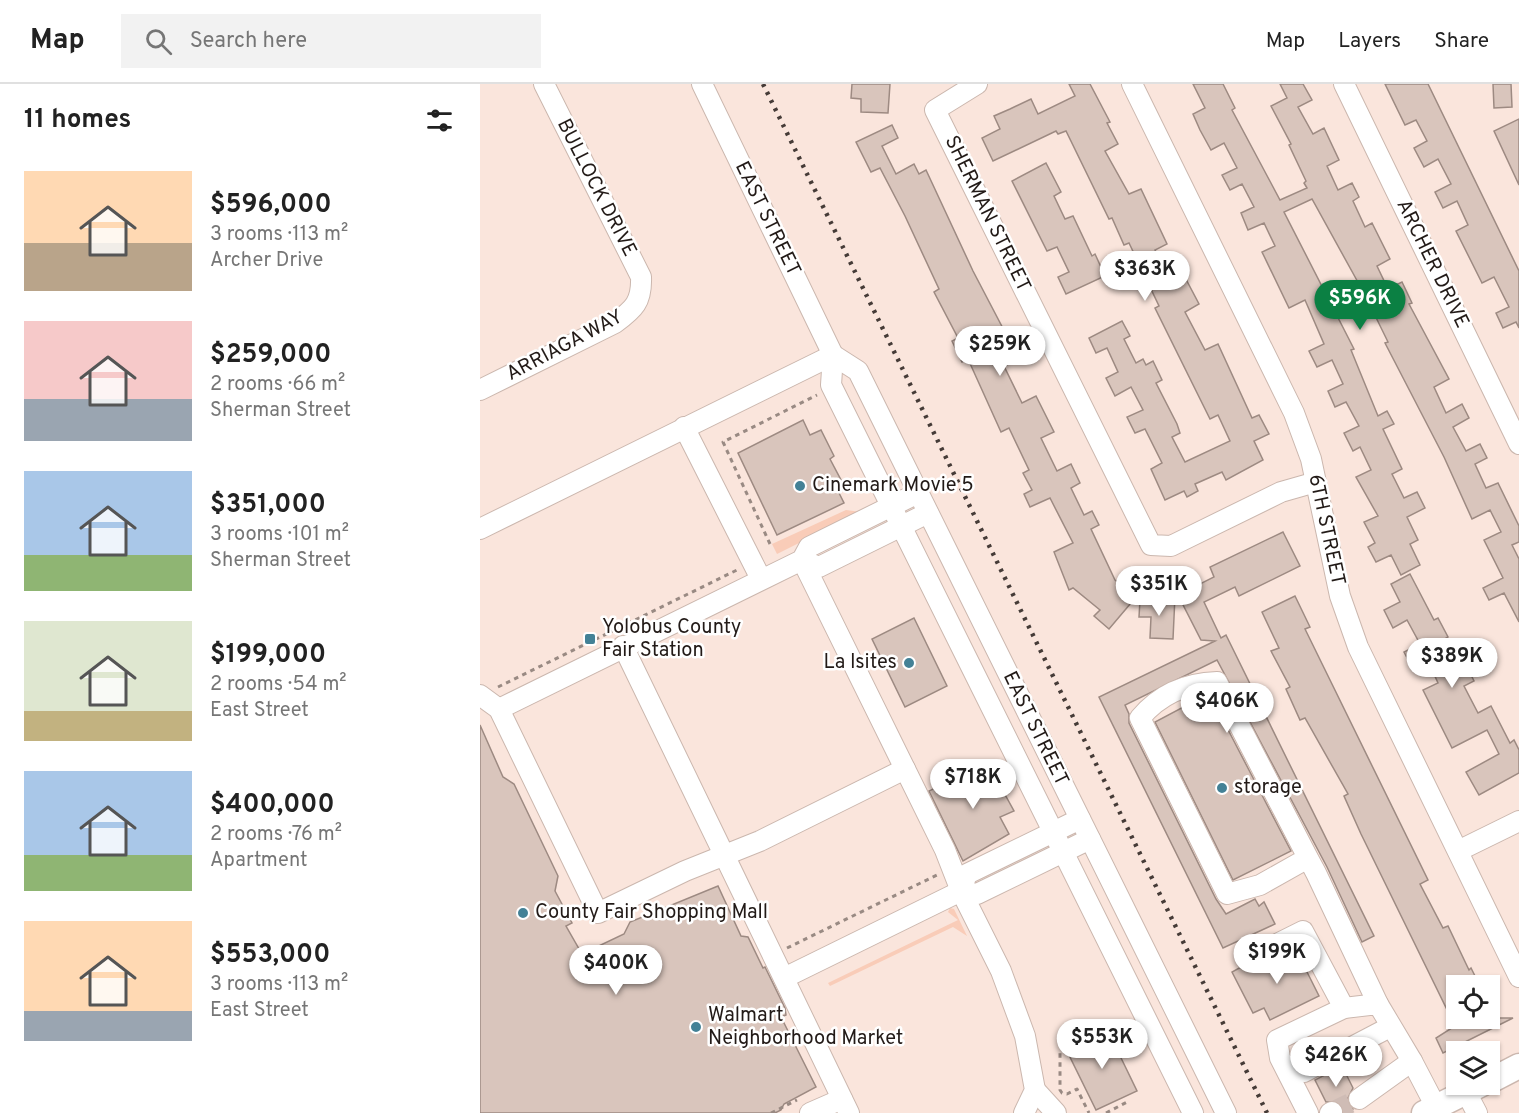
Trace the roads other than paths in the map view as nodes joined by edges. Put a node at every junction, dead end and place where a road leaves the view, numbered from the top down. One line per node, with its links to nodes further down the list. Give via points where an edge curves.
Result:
1 (544, 84): 6 (street, BULLOCK DRIVE, via 641,277)
2 (702, 84): 7 (street, EAST STREET)
3 (977, 84): 11 (street, SHERMAN STREET, via 935,110 1151,545 1171,546 1281,492)
4 (1132, 84): 11 (street, 6TH STREET, via 1285,395 1303,436)
5 (1344, 84): 10 (street, ARCHER DRIVE)
6 (641, 293): 8 (street, ARRIAGA WAY, via 632,311 615,323)
7 (833, 355): 9 (street); 12 (street, EAST STREET, via 858,371); 13 (street, EAST STREET, via 831,385)
8 (482, 385)
9 (684, 428): 16 (street); 18 (street)
10 (1519, 444)
11 (1316, 482): 27 (street, 6TH STREET, via 1340,596 1358,647)
12 (918, 493): 13 (street); 14 (street, EAST STREET)
13 (891, 506): 15 (street, EAST STREET); 17 (street, via 809,547)
14 (928, 513): 15 (street); 23 (street, EAST STREET)
15 (901, 527): 17 (street, via 819,567); 25 (street, EAST STREET)
16 (480, 529)
17 (802, 560): 18 (street); 22 (street)
18 (761, 579): 19 (street)
19 (623, 646): 21 (street); 29 (street)
20 (480, 695): 21 (street)
21 (499, 709): 29 (street, via 598,913)
22 (905, 769): 29 (street); 31 (street)
23 (1080, 819): 25 (street); 26 (street, EAST STREET)
24 (1519, 821): 27 (street)
25 (1053, 832): 28 (street, EAST STREET); 31 (street, via 968,874)
26 (1090, 839): 28 (street); 51 (street, EAST STREET)
27 (1458, 850): 33 (street, 6TH STREET)
28 (1063, 852): 31 (street, via 977,894); 50 (street, EAST STREET)
29 (724, 855): 34 (street)
30 (1308, 858): 30 (street, via 1216,682 1191,683 1151,705 1140,718 1227,894 1260,885); 35 (street)
31 (961, 891): 34 (street); 42 (street, via 1018,1014)
32 (1249, 958): 36 (street, via 1303,931)
33 (1519, 977)
34 (784, 978): 46 (street)
35 (1378, 1004): 36 (street); 37 (street)
36 (1344, 1008): 52 (street, via 1277,1040 1280,1058)
37 (1390, 1027): 38 (street); 40 (street)
38 (1412, 1061): 44 (street); 47 (street)
39 (1519, 1066): 41 (main road)
40 (1304, 1072)
41 (1500, 1076)
42 (1035, 1090): 48 (street); 49 (street)
43 (1475, 1096): 47 (main road)
44 (1359, 1099)
45 (805, 1106): 46 (street)
46 (846, 1106)
47 (1430, 1110)
48 (1024, 1113)
49 (1056, 1113)
50 (1193, 1113)
51 (1226, 1113)
52 (1308, 1113)

